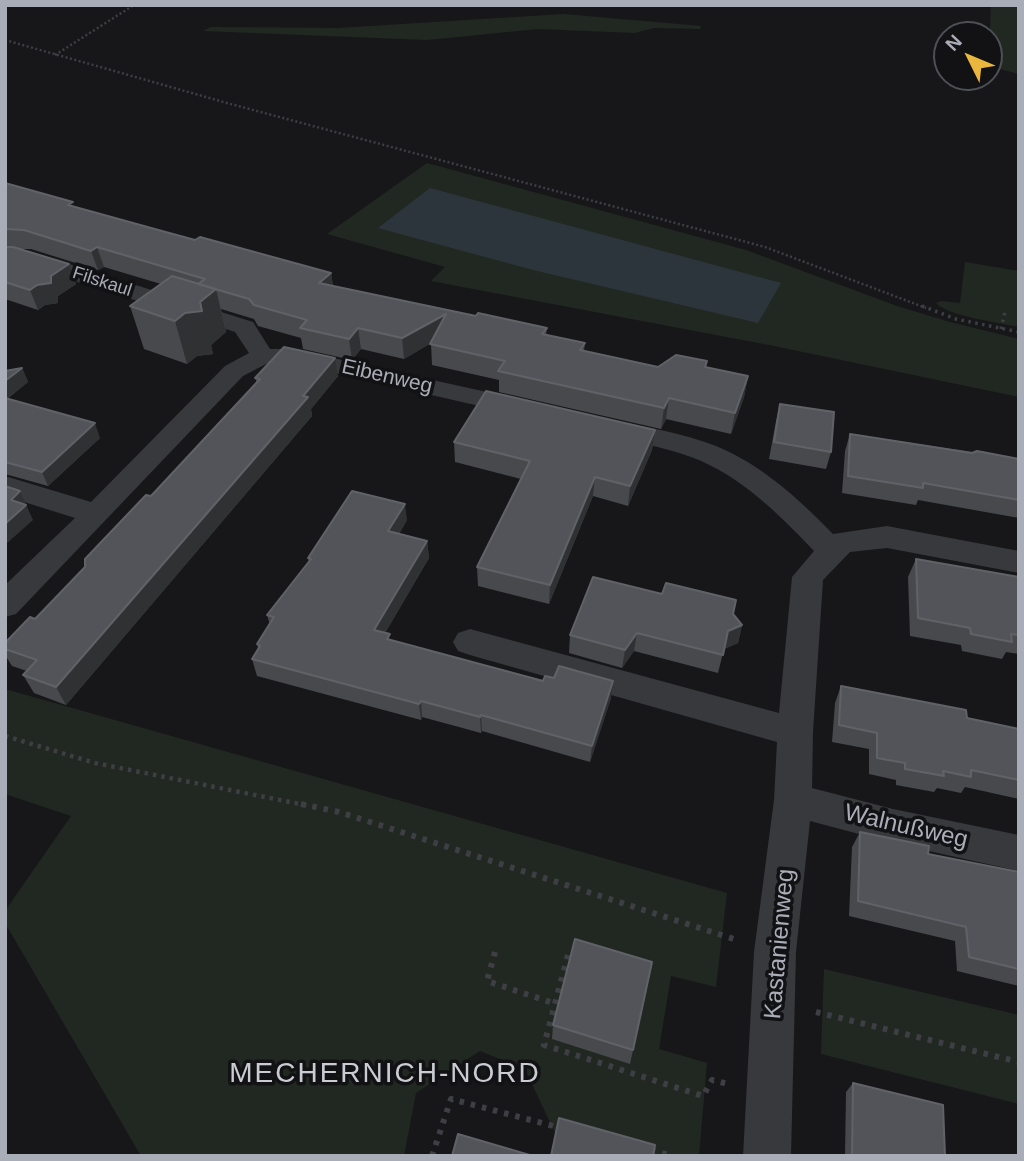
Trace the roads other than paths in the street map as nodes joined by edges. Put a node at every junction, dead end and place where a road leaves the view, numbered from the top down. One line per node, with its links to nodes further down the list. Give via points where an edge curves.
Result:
1 (5, 257): 2 (street, Filskaul, via 23,257 244,327)
2 (263, 356): 3 (street, Eibenweg, via 292,356); 6 (street, via 234,371)
3 (545, 413)
4 (585, 422): 7 (street, via 713,455 746,475)
5 (5, 486): 6 (street)
6 (97, 514): 9 (street)
7 (831, 550): 8 (street, via 841,542 887,537); 11 (street, Kastanienweg, via 808,577)
8 (1019, 562)
9 (5, 605)
10 (470, 642): 11 (street)
11 (795, 732): 12 (street, Kastanienweg)
12 (793, 800): 13 (street, Walnußweg); 14 (street, Kastanienweg, via 775,952)
13 (1019, 853)
14 (767, 1156)

